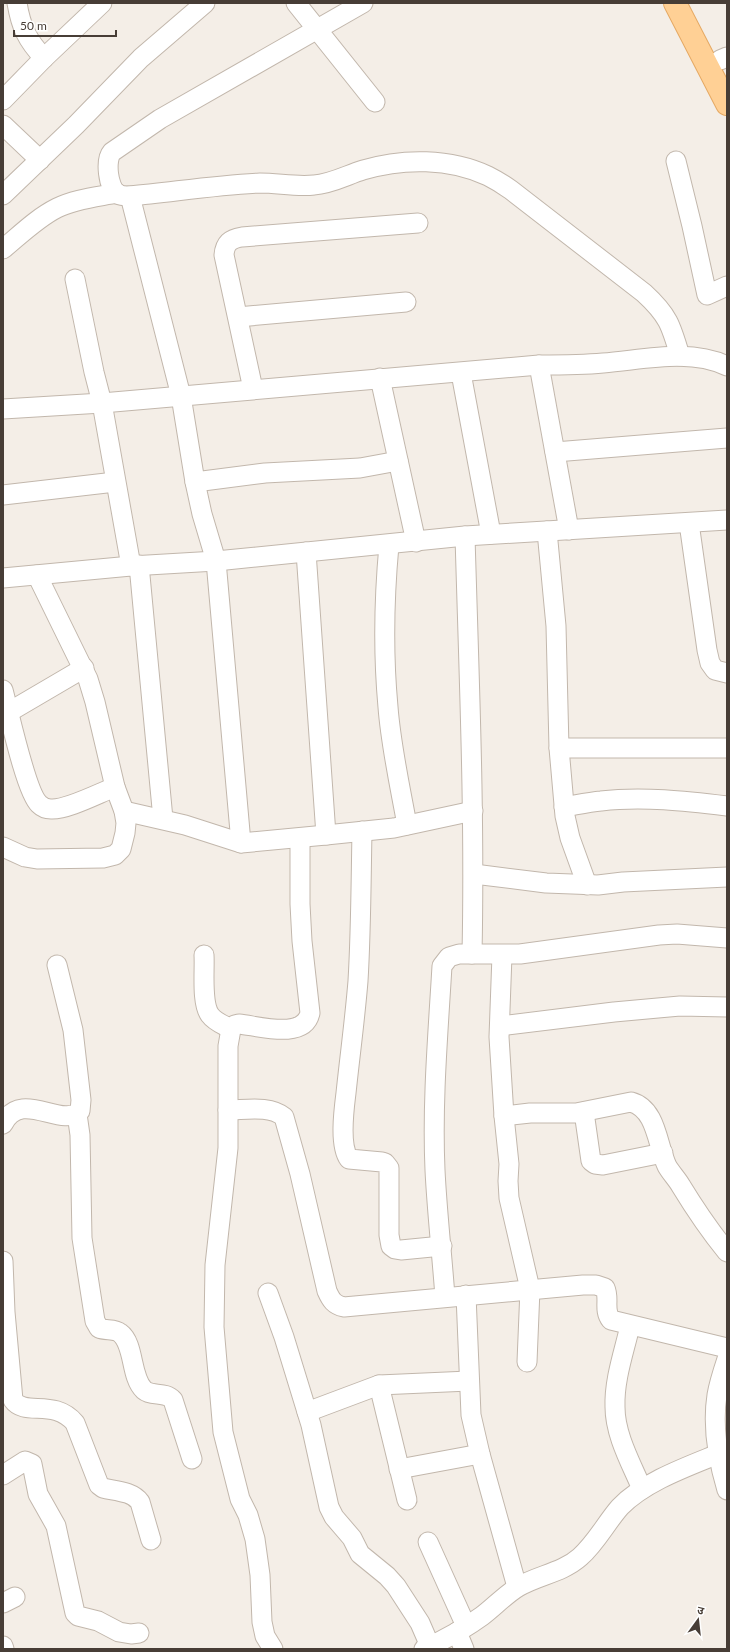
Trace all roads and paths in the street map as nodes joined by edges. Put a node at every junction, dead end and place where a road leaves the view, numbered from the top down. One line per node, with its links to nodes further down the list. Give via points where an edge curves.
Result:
1 (17, 3): 9 (street, via 24,31)
2 (102, 3): 9 (street)
3 (205, 3): 15 (street, via 141,58)
4 (296, 3): 8 (street)
5 (363, 3): 8 (street)
6 (675, 3): 13 (main road)
7 (691, 3): 10 (main road)
8 (318, 30): 12 (street); 18 (street, via 160,119 112,152 108,166 110,182 113,189)
9 (44, 58): 11 (street)
10 (725, 64)
11 (3, 100)
12 (375, 102)
13 (727, 104)
14 (3, 125): 15 (street)
15 (40, 160): 17 (street)
16 (676, 161): 22 (street, via 707,295)
17 (3, 195)
18 (123, 195): 20 (street, via 90,198 56,208); 25 (street, via 242,184 315,185 394,163 441,163 471,170 488,176 511,190 644,293 660,308 669,323); 31 (street)
19 (418, 223): 24 (street, via 233,238 227,242 224,255)
20 (3, 249)
21 (75, 279): 32 (street)
22 (727, 286)
23 (406, 302): 24 (street)
24 (238, 317): 30 (street)
25 (680, 356): 26 (street, via 602,363); 27 (street, via 717,361)
26 (539, 365): 28 (street); 35 (street)
27 (727, 366)
28 (461, 372): 29 (street); 44 (street)
29 (380, 378): 30 (street); 36 (street)
30 (252, 389): 31 (street)
31 (181, 396): 32 (street); 38 (street)
32 (102, 403): 33 (street); 37 (street)
33 (3, 409)
34 (727, 438): 35 (street)
35 (555, 452): 42 (street)
36 (398, 461): 38 (street, via 360,468 265,473); 46 (street)
37 (116, 482): 39 (street); 50 (street)
38 (195, 482): 49 (street)
39 (3, 495)
40 (727, 520): 41 (street)
41 (689, 523): 42 (street); 54 (street, via 708,657 715,670)
42 (569, 530): 43 (street)
43 (547, 531): 44 (street); 57 (street, via 556,626)
44 (491, 534): 45 (street)
45 (465, 536): 46 (street); 63 (street)
46 (416, 542): 47 (street)
47 (389, 545): 48 (street); 65 (street, via 384,612 388,707)
48 (306, 552): 49 (street); 67 (street)
49 (216, 561): 50 (street); 69 (street)
50 (135, 566): 51 (street); 64 (street)
51 (37, 575): 52 (street); 53 (street)
52 (3, 578)
53 (84, 668): 56 (street); 59 (street, via 95,702)
54 (727, 673)
55 (3, 690): 56 (street)
56 (9, 712): 59 (street, via 30,786 39,804 44,808 72,804)
57 (559, 748): 58 (street); 61 (street)
58 (727, 748)
59 (115, 787): 62 (street)
60 (727, 806): 61 (street, via 629,800 601,801)
61 (564, 808): 73 (street, via 570,838)
62 (124, 811): 64 (street); 70 (street, via 125,833 121,849 115,855 103,858 37,859 25,857)
63 (473, 811): 65 (street); 71 (street)
64 (163, 819): 69 (street)
65 (407, 825): 66 (street)
66 (362, 831): 67 (street); 88 (street, via 360,938 354,1028 344,1111 345,1152 348,1159 382,1162 389,1168 391,1246 401,1250)
67 (326, 836): 68 (street)
68 (300, 838): 69 (street); 81 (street, via 300,904 310,1002 309,1018 305,1024 293,1029 279,1030 239,1024)
69 (241, 842)
70 (3, 847)
71 (474, 874): 73 (street); 75 (street)
72 (727, 877): 73 (street)
73 (587, 885)
74 (727, 938): 77 (street, via 658,935)
75 (472, 954): 77 (street); 88 (street, via 449,956 442,966 435,1148)
76 (204, 955): 81 (street, via 206,1008 218,1022)
77 (502, 955): 80 (street)
78 (57, 965): 84 (street, via 73,1030 81,1100)
79 (727, 1007): 80 (street, via 680,1006)
80 (500, 1026): 85 (street)
81 (231, 1029): 82 (street, via 228,1046)
82 (228, 1110): 94 (street, via 273,1110 284,1117 327,1291 334,1304 344,1307); 119 (street, via 228,1148 215,1265 214,1327 217,1372 223,1432 240,1498 255,1539 262,1622 265,1636)
83 (584, 1112): 85 (street); 87 (street, via 631,1102 638,1104 651,1119); 87 (street, via 591,1161 595,1164 603,1166)
84 (77, 1114): 86 (street, via 67,1115 24,1108 14,1110); 105 (street, via 80,1135 82,1238 95,1321 99,1328 116,1331 124,1336 142,1388 146,1392 165,1395 172,1400)
85 (504, 1116): 91 (street, via 509,1156 510,1198)
86 (3, 1124)
87 (663, 1153): 89 (street, via 667,1165 687,1197)
88 (442, 1246): 94 (street)
89 (727, 1252)
90 (3, 1261): 95 (street)
91 (530, 1290): 93 (street); 96 (street, via 583,1285 605,1288 607,1315 610,1320); 99 (street)
92 (268, 1293): 102 (street)
93 (466, 1296): 94 (street); 100 (street)
94 (445, 1297)
95 (4, 1304): 111 (street, via 11,1386 16,1405 52,1408 70,1416 99,1485 137,1498)
96 (630, 1326): 97 (street); 108 (street, via 616,1392 615,1409 619,1433)
97 (727, 1348)
98 (727, 1359): 104 (street, via 716,1403)
99 (527, 1362)
100 (469, 1381): 101 (street); 103 (street, via 471,1415)
101 (379, 1385): 102 (street); 106 (street)
102 (307, 1412): 117 (street, via 329,1507 334,1517 352,1538 360,1554 396,1586 420,1622)
103 (480, 1454): 106 (street); 113 (street)
104 (718, 1454): 108 (street); 109 (street)
105 (192, 1459)
106 (400, 1469): 110 (street)
107 (3, 1475): 115 (street, via 25,1461 32,1464 38,1494 56,1526 75,1613 119,1632)
108 (642, 1489): 113 (street, via 620,1508 580,1557 556,1572)
109 (727, 1490)
110 (407, 1500)
111 (151, 1540)
112 (428, 1542): 114 (street)
113 (517, 1587): 114 (street)
114 (462, 1629): 117 (street); 120 (street)
115 (139, 1633)
116 (3, 1646): 118 (street)
117 (427, 1648)
118 (4, 1649)
119 (273, 1649)
120 (464, 1649)

